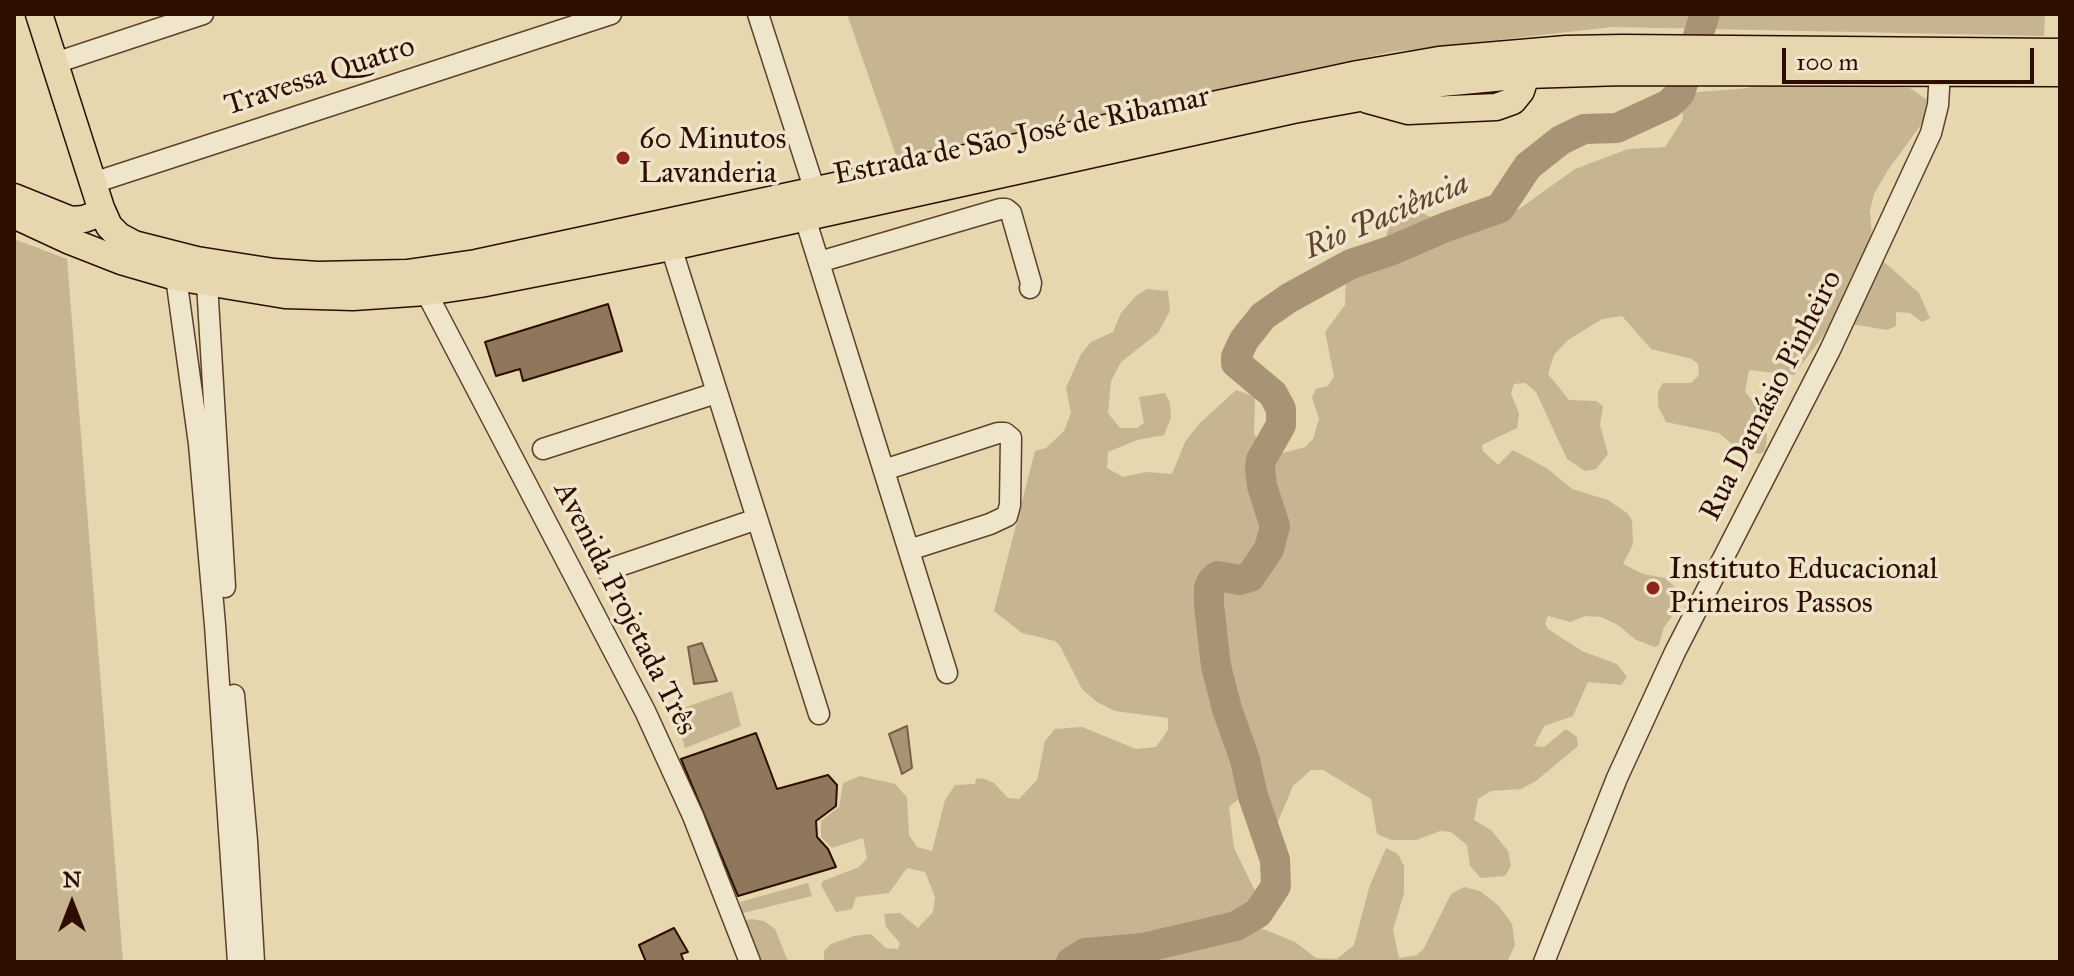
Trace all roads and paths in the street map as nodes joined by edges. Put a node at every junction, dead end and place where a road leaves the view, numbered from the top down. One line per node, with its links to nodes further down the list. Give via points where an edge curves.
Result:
1 (39, 14): 7 (main road, Estrada de São José de Ribamar)
2 (203, 14): 7 (street)
3 (611, 14): 11 (street, Travessa Quatro)
4 (758, 14): 12 (street)
5 (2060, 52): 6 (main road, Estrada de São José de Ribamar)
6 (1714, 60): 8 (main road, Estrada de São José de Ribamar); 9 (main road, Estrada de São José de Ribamar)
7 (55, 63): 11 (main road, Estrada de São José de Ribamar)
8 (1521, 64): 12 (main road, Estrada de São José de Ribamar, via 1439,60 1358,74); 16 (main road, Estrada de São José de Ribamar, via 1518,96 1496,107 1408,111 1361,97)
9 (1940, 72): 10 (main road, Estrada de São José de Ribamar); 36 (street, Rua Damásio Pinheiro, via 1931,133 1830,350 1675,652 1617,778)
10 (2060, 73)
11 (93, 183): 14 (main road, Estrada de São José de Ribamar)
12 (815, 191): 14 (main road, Estrada de São José de Ribamar, via 476,263 364,275 274,272 134,244 109,226)
13 (14, 197): 14 (main road, via 71,220 95,215)
14 (101, 208)
15 (14, 215): 19 (main road, Estrada de São José de Ribamar, via 96,251)
16 (805, 218): 17 (main road, Estrada de São José de Ribamar); 18 (street)
17 (671, 247): 22 (main road, Estrada de São José de Ribamar); 23 (street)
18 (819, 262): 21 (street, via 1006,209); 26 (street)
19 (176, 277): 20 (main road, Estrada de São José de Ribamar); 24 (street)
20 (207, 283): 22 (main road, Estrada de São José de Ribamar, via 319,297); 24 (street)
21 (1030, 288)
22 (426, 292): 35 (street, Avenida Projetada Três, via 652,725)
23 (716, 393): 25 (street); 27 (street)
24 (207, 444): 32 (street)
25 (543, 449)
26 (884, 470): 28 (street); 28 (street, via 998,433 1011,438 1007,516)
27 (757, 519): 29 (street); 31 (street)
28 (909, 550): 30 (street)
29 (607, 570)
30 (947, 673)
31 (819, 714)
32 (236, 808): 33 (street); 34 (street)
33 (238, 962)
34 (254, 962)
35 (750, 962)
36 (1544, 962)

